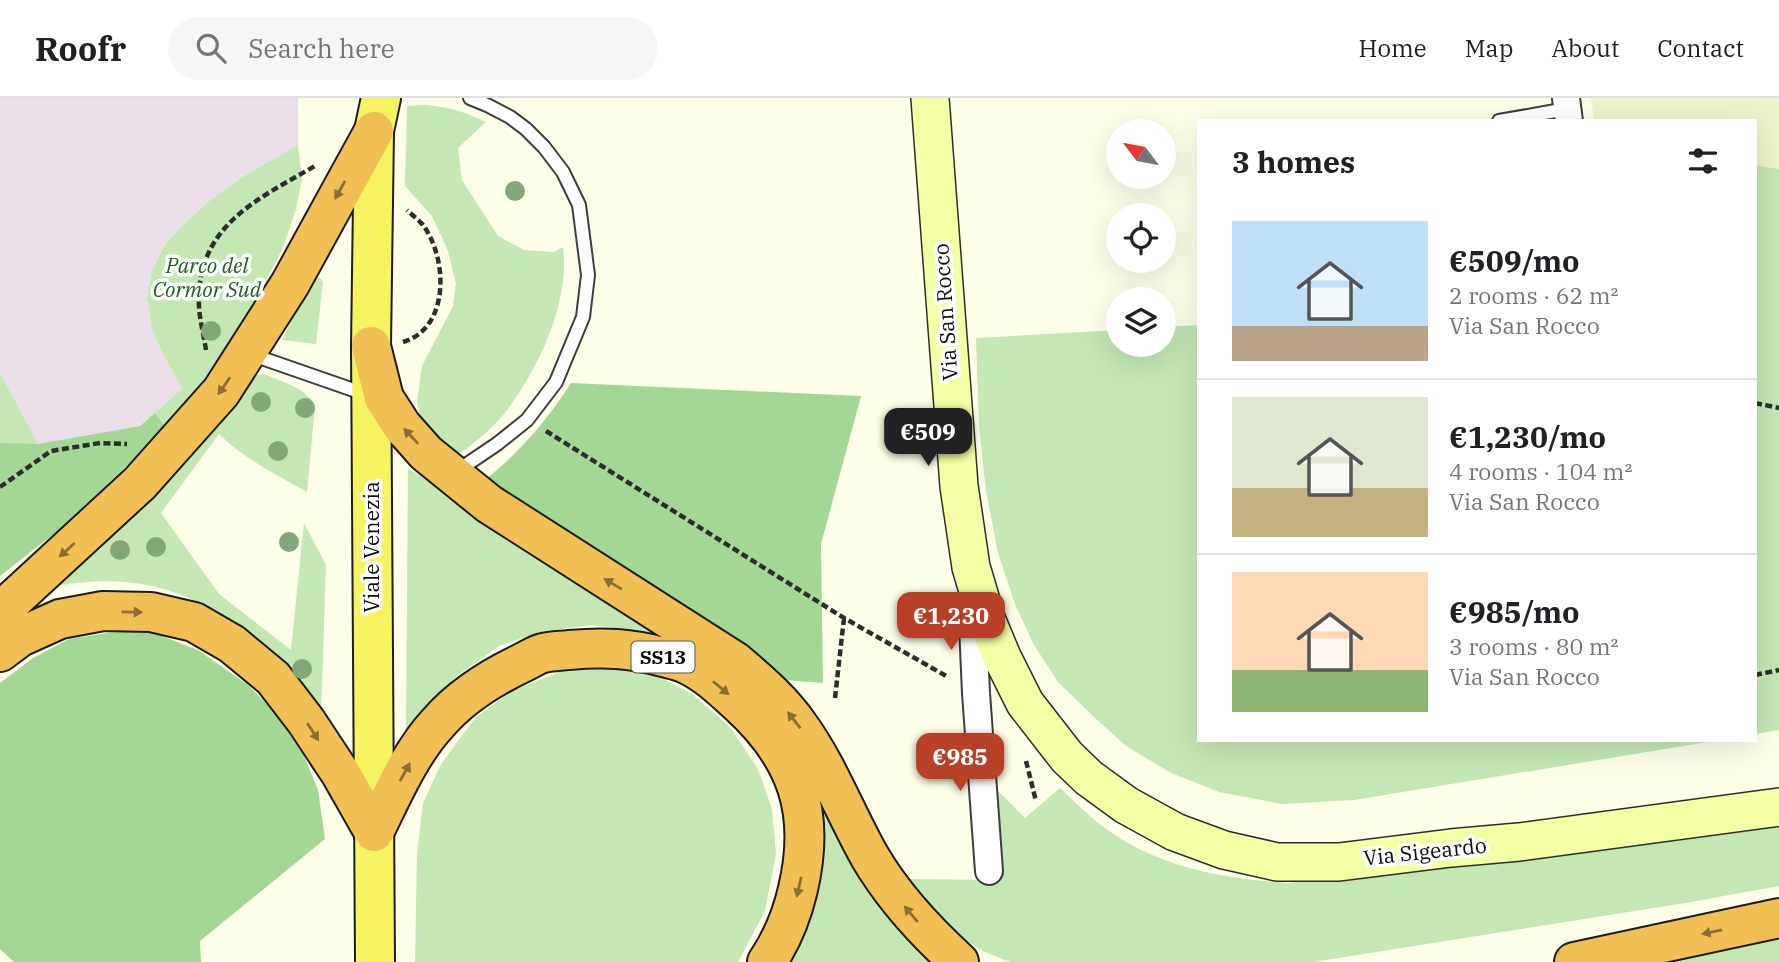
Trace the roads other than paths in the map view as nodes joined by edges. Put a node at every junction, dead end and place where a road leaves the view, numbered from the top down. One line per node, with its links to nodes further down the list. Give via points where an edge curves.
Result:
1 (470, 98): 9 (lane, via 526,129 563,172 579,205 588,275 583,317 556,382 527,420)
2 (930, 98): 10 (street, Via San Rocco, via 959,486)
3 (374, 109): 6 (main road, Viale Venezia); 7 (highway, one-way to 7, via 290,284)
4 (1568, 109): 5 (lane)
5 (1510, 119)
6 (371, 345): 8 (main road, Viale Venezia); 9 (highway, one-way to 6, via 401,426 384,398)
7 (246, 352): 8 (lane); 11 (highway, one-way to 11, via 221,392 140,483)
8 (372, 396): 15 (main road, Viale Venezia)
9 (452, 474): 20 (highway, one-way to 9, via 926,932 896,896 800,726 772,693 736,662 489,505)
10 (971, 567): 13 (street, Via San Rocco, via 992,633 1025,703); 16 (street, Via San Rocco)
11 (0, 611)
12 (0, 652): 15 (highway, one-way to 15, via 20,637 60,619 103,611 151,612 194,622 273,678 341,774)
13 (1090, 778): 14 (street, Via Sigeardo, via 1175,832 1276,862 1339,862)
14 (1779, 807)
15 (374, 832): 18 (main road, Viale Venezia / SS13); 19 (highway, SS13, one-way to 19, via 437,723 501,673 544,653 599,647 636,650 685,663 718,684 751,715 792,772 801,801 806,835 801,875 793,912)
16 (989, 871)
17 (1779, 918): 21 (highway, one-way to 21)
18 (375, 962)
19 (767, 962)
20 (960, 962)
21 (1574, 962)

